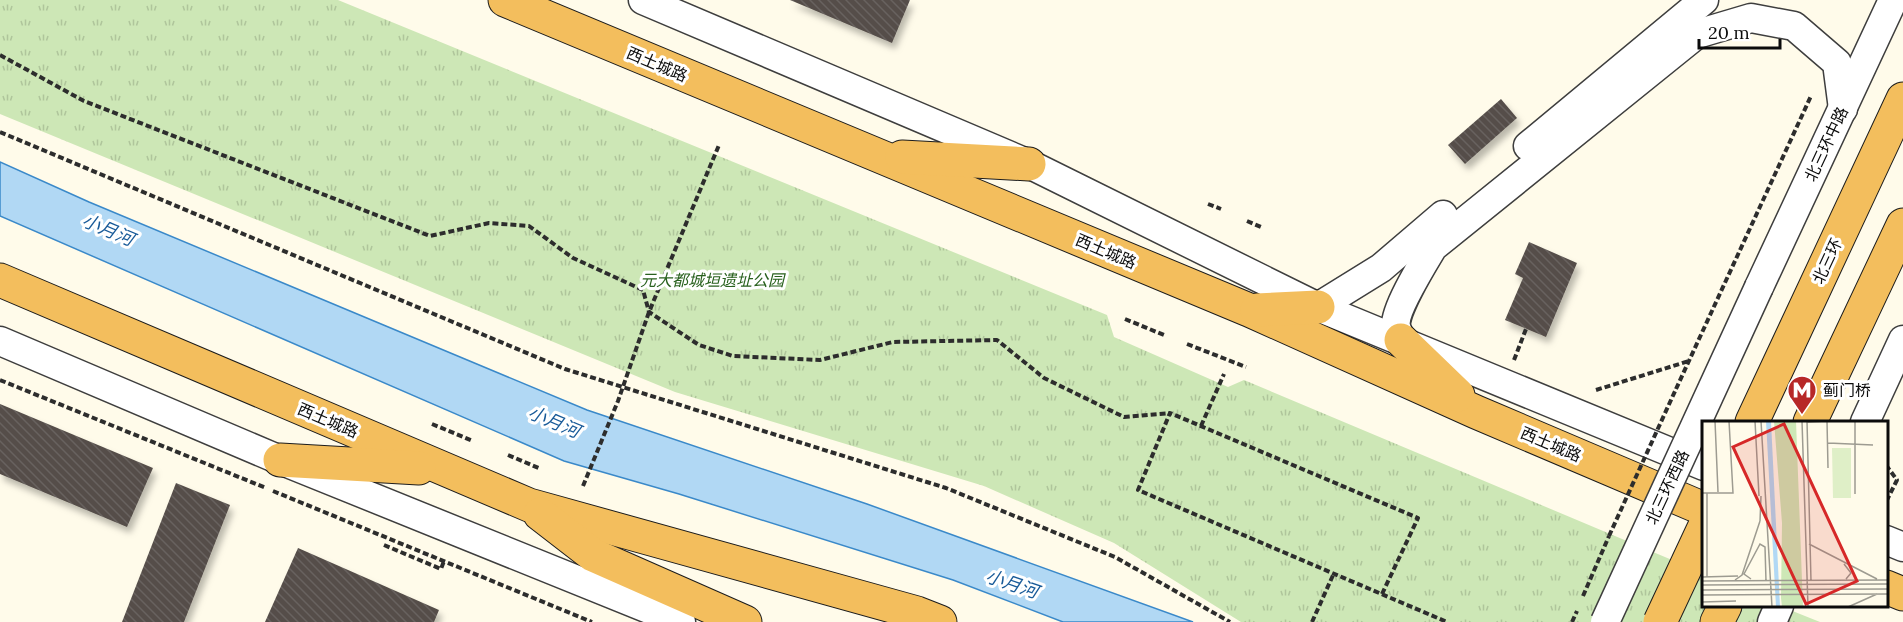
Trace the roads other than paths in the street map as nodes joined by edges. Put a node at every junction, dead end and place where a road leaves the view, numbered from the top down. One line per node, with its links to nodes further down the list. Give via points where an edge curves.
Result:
1 (505, 0): 7 (highway, 西土城路)
2 (643, 0): 8 (street)
3 (1704, 0): 12 (street, via 1381,268)
4 (1893, 0): 6 (street, 北三环中路)
5 (1903, 99): 18 (highway, 北三环)
6 (1843, 109): 11 (street, 北三环中路); 14 (street, via 1837,63 1794,26 1751,18 1697,34 1433,247 1398,314 1395,325)
7 (878, 156): 8 (highway); 13 (highway, 西土城路)
8 (1029, 164): 12 (street)
9 (1903, 225): 19 (highway)
10 (0, 280): 23 (highway, 西土城路)
11 (1758, 287): 36 (street, 北三环西路, bridge)
12 (1318, 307): 13 (highway); 14 (street)
13 (1249, 310): 17 (highway, 西土城路)
14 (1401, 340): 17 (highway); 22 (street)
15 (0, 341): 21 (street)
16 (1900, 347): 20 (street)
17 (1476, 412): 25 (highway, 西土城路)
18 (1753, 421)
19 (1811, 421)
20 (1866, 421)
21 (280, 460): 23 (highway); 33 (street)
22 (1702, 465)
23 (442, 469): 24 (highway, 西土城路)
24 (529, 505): 34 (highway, via 593,555); 35 (highway, 西土城路)
25 (1702, 508)
26 (1702, 532): 37 (highway, bridge)
27 (1888, 540): 28 (street)
28 (1903, 547)
29 (1888, 587): 30 (highway)
30 (1903, 594)
31 (1724, 607): 38 (highway)
32 (1779, 607): 39 (street)
33 (681, 622)
34 (745, 622)
35 (940, 622)
36 (1605, 622)
37 (1660, 622)
38 (1717, 622)
39 (1772, 622)

